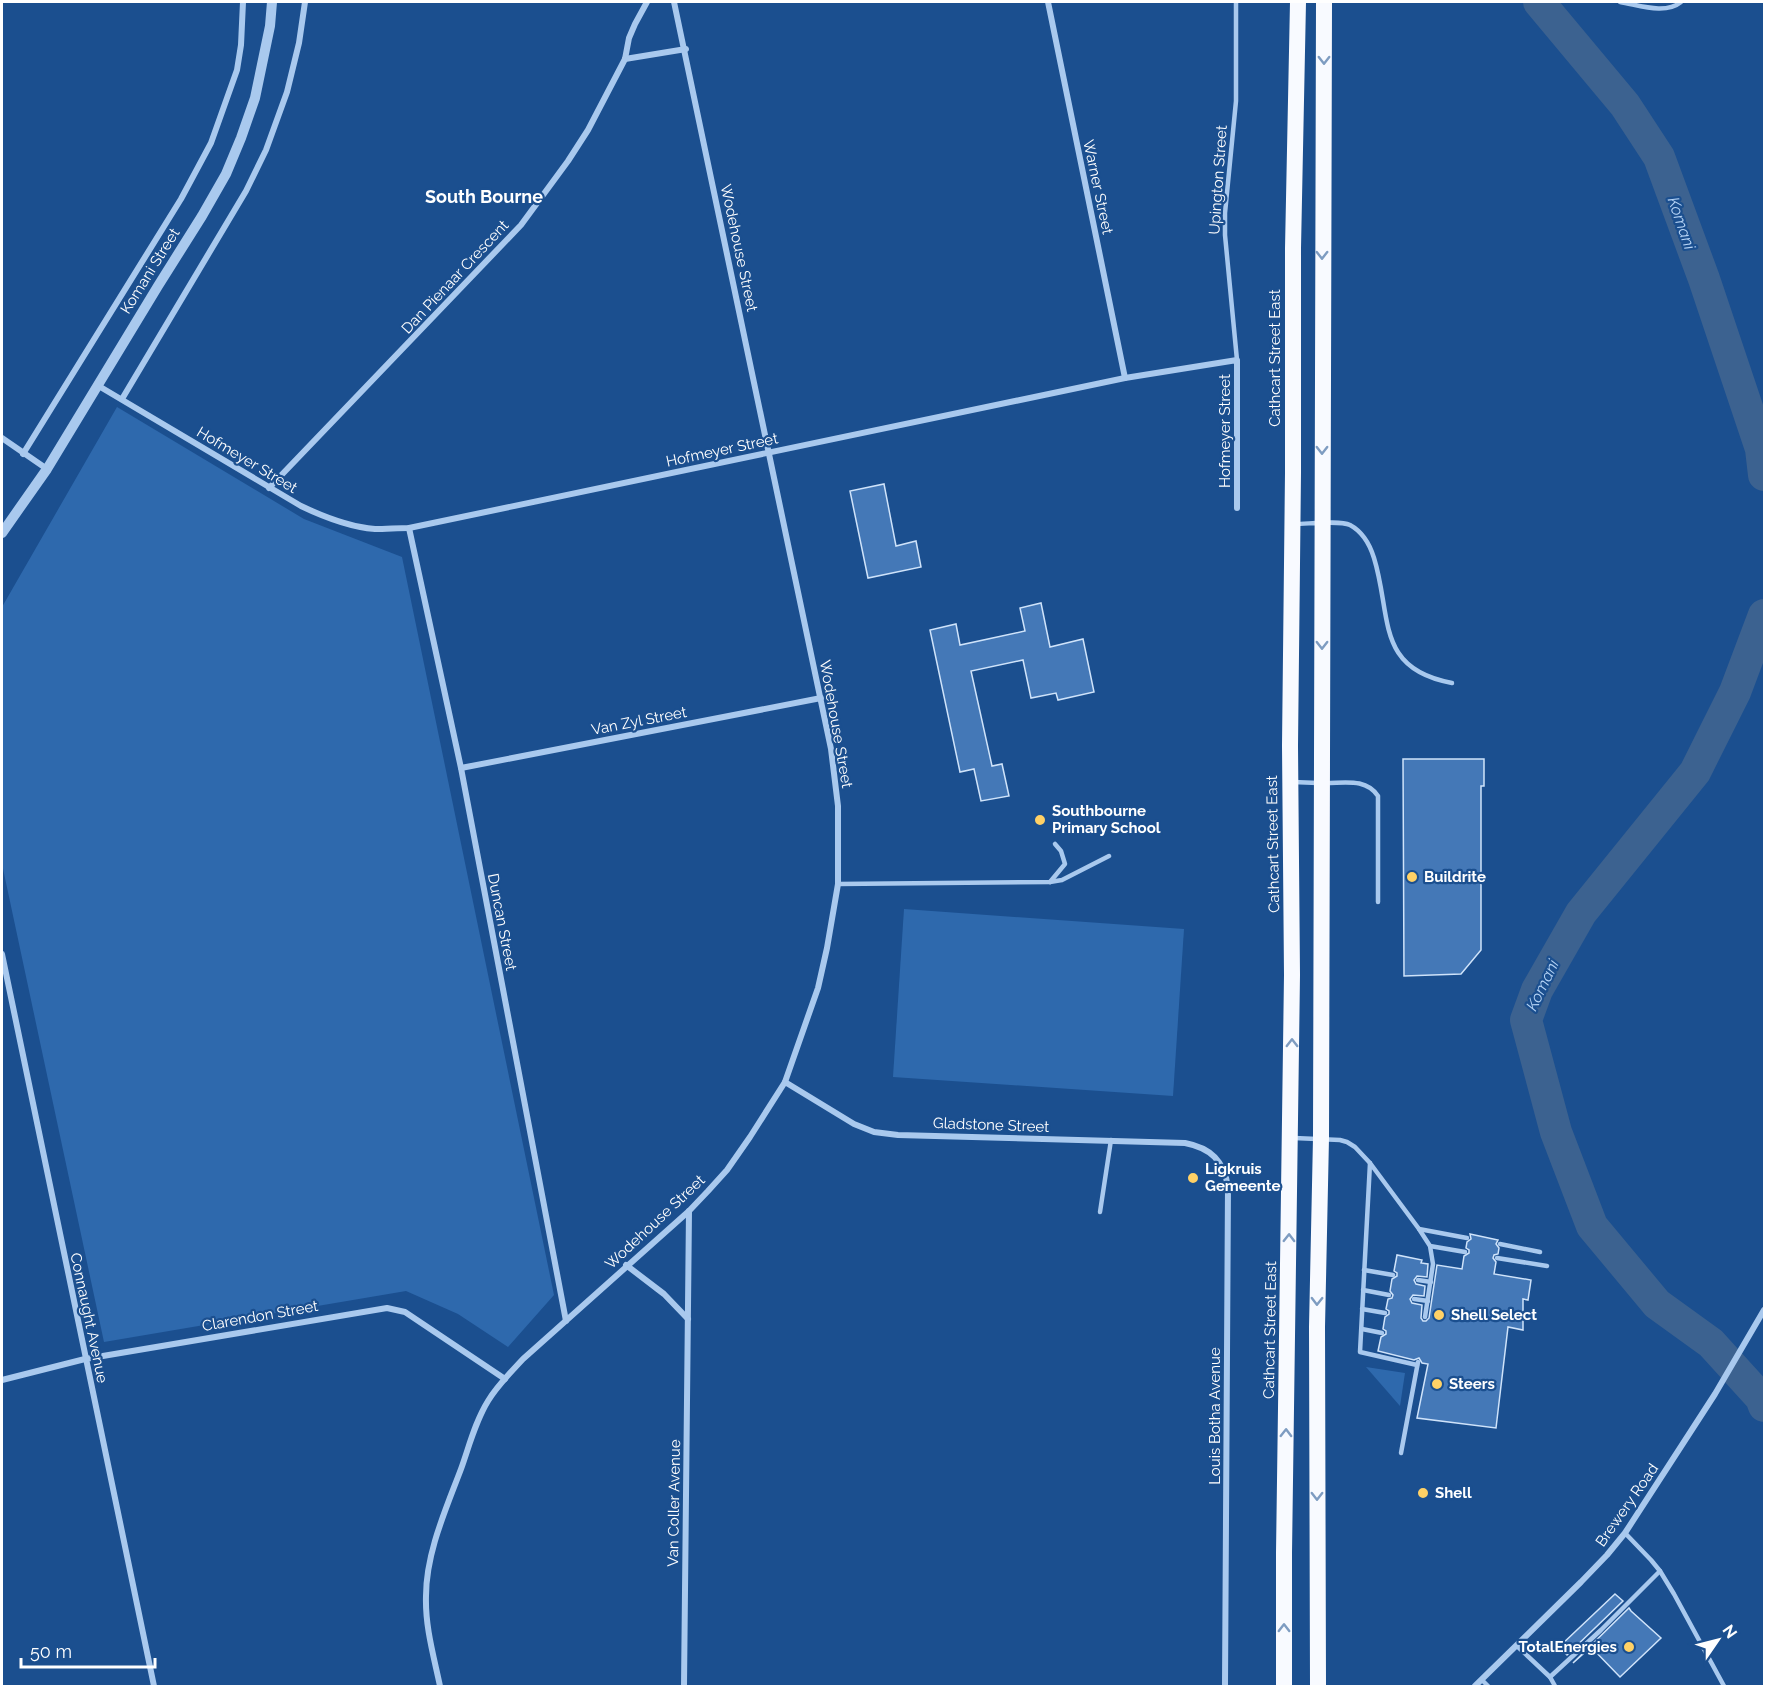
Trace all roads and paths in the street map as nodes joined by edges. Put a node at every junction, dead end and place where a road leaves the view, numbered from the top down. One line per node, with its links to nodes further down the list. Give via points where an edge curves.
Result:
1 (243, 2): 21 (street, Komani Street, via 237,70 211,143 181,199)
2 (272, 2): 17 (street, Komani Street, via 255,98 226,174)
3 (305, 2): 18 (street, via 299,43 266,150 241,200)
4 (647, 2): 14 (street, Dan Pienaar Crescent, via 629,39)
5 (674, 2): 13 (street, Wodehouse Street)
6 (1048, 2): 16 (street, Warner Street)
7 (1236, 2): 15 (lane, Upington Street, via 1236,101 1225,235)
8 (1298, 2): 25 (highway, Cathcart Street East)
9 (1324, 2): 26 (highway, one-way to 26)
10 (1620, 2): 12 (lane)
11 (1681, 2): 12 (lane, via 1664,9)
12 (1635, 3)
13 (686, 50): 14 (street); 20 (street, Wodehouse Street)
14 (625, 59): 23 (street, Dan Pienaar Crescent, via 588,130 521,225)
15 (1237, 360): 16 (street, Hofmeyer Street); 24 (street, Hofmeyer Street)
16 (1125, 378): 20 (street, Hofmeyer Street)
17 (97, 385): 18 (street, Hofmeyer Street); 22 (street, Komani Street)
18 (122, 399): 23 (street, Hofmeyer Street)
19 (2, 438): 21 (street)
20 (768, 453): 27 (street, Hofmeyer Street); 30 (street, Wodehouse Street)
21 (23, 454): 22 (street)
22 (46, 469): 28 (street, Komani Street)
23 (269, 488): 27 (street, Hofmeyer Street, via 324,517 353,526)
24 (1237, 508)
25 (1292, 524): 26 (lane); 32 (highway, Cathcart Street East)
26 (1322, 524): 29 (lane, via 1346,523 1365,538 1377,567 1387,624 1397,652 1413,670); 33 (highway, one-way to 33)
27 (409, 528): 31 (street, Duncan Street)
28 (2, 533)
29 (1452, 683)
30 (821, 698): 31 (street, Van Zyl Street); 37 (street, Wodehouse Street, via 838,806)
31 (461, 768): 70 (street, Duncan Street)
32 (1290, 782): 33 (lane); 41 (highway, Cathcart Street East, one-way to 32)
33 (1322, 783): 38 (lane, via 1360,783 1378,796); 42 (highway)
34 (1055, 844): 36 (lane, via 1065,864)
35 (1109, 856): 36 (lane, via 1062,880)
36 (1050, 882): 37 (lane)
37 (838, 884): 40 (street, Wodehouse Street, via 818,988)
38 (1378, 902)
39 (2, 954): 73 (street, Connaught Avenue)
40 (785, 1082): 43 (street, Gladstone Street, via 874,1132); 46 (street, Wodehouse Street, via 727,1170)
41 (1291, 1138): 42 (lane); 86 (highway, Cathcart Street East, one-way to 41)
42 (1321, 1138): 45 (lane, via 1347,1142); 87 (highway, one-way to 87)
43 (1111, 1140): 44 (street, Gladstone Street, via 1185,1143); 47 (lane)
44 (1208, 1152): 85 (street, Louis Botha Avenue, via 1223,1167 1228,1188)
45 (1370, 1163): 48 (lane); 57 (lane)
46 (689, 1211): 55 (street, Wodehouse Street); 69 (street, Van Coller Avenue)
47 (1100, 1212)
48 (1419, 1229): 49 (lane); 51 (lane)
49 (1467, 1238)
50 (1500, 1244): 53 (lane)
51 (1430, 1246): 52 (lane); 60 (lane)
52 (1465, 1252)
53 (1540, 1252)
54 (1497, 1257): 56 (lane)
55 (627, 1265): 69 (street); 70 (street, Wodehouse Street)
56 (1547, 1266)
57 (1364, 1270): 58 (lane); 61 (lane)
58 (1393, 1275)
59 (1418, 1280): 60 (lane)
60 (1431, 1282): 64 (lane)
61 (1363, 1290): 62 (lane); 65 (lane)
62 (1389, 1295)
63 (1414, 1299): 64 (lane)
64 (1428, 1301): 68 (lane)
65 (1362, 1309): 67 (lane); 71 (lane)
66 (1764, 1310): 77 (street, Brewery Road)
67 (1385, 1313)
68 (1425, 1317)
69 (689, 1320): 84 (street, Van Coller Avenue)
70 (566, 1322): 74 (street, Wodehouse Street)
71 (1362, 1329): 72 (lane); 76 (lane, via 1360,1352 1417,1364)
72 (1382, 1333)
73 (85, 1359): 74 (street, Clarendon Street, via 387,1308 405,1312); 75 (street, Clarendon Street); 82 (street, Connaught Avenue)
74 (505, 1379): 83 (street, Wodehouse Street, via 488,1401 476,1427 427,1574 427,1616)
75 (2, 1380)
76 (1401, 1453)
77 (1625, 1533): 78 (lane); 79 (street, Brewery Road)
78 (1660, 1571): 80 (lane); 91 (lane)
79 (1517, 1646): 80 (lane); 81 (street, Brewery Road)
80 (1550, 1677): 90 (lane)
81 (1482, 1680): 88 (street, Brewery Road); 89 (lane)
82 (154, 1686)
83 (440, 1686)
84 (684, 1686)
85 (1225, 1686)
86 (1284, 1686)
87 (1318, 1686)
88 (1475, 1686)
89 (1488, 1686)
90 (1555, 1686)
91 (1724, 1686)

